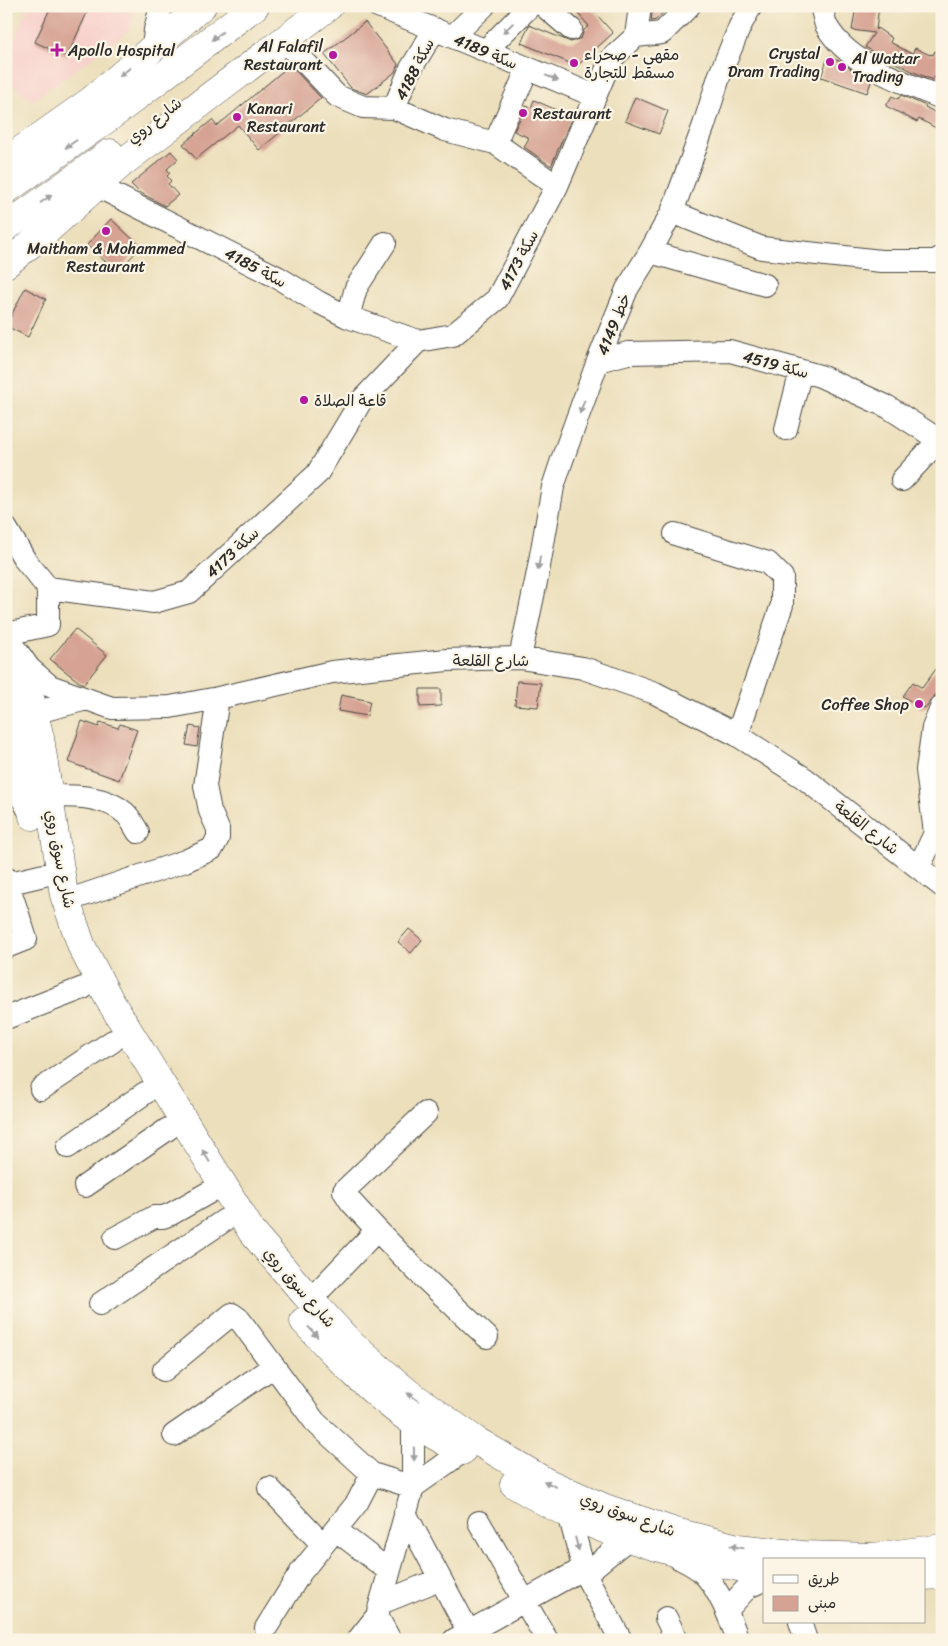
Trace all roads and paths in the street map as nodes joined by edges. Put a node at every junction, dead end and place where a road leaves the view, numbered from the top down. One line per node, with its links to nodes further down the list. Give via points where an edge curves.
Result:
1 (161, 6): 19 (street)
2 (202, 6): 19 (main road)
3 (255, 6): 29 (main road, شارع روي, one-way to 29, via 111,116)
4 (299, 6): 31 (main road, شارع روي, one-way to 4, via 121,146)
5 (329, 6): 18 (main road)
6 (378, 6): 14 (street, سكة 4189)
7 (484, 6): 16 (street, سكة 4188)
8 (530, 6): 20 (street, one-way to 20)
9 (544, 6): 15 (street)
10 (640, 6): 17 (street)
11 (689, 6): 17 (street, via 662,33)
12 (751, 6): 30 (street, 4149 خط, via 719,78)
13 (821, 6): 23 (street, via 826,24 841,46 866,64)
14 (406, 11): 16 (street, سكة 4189)
15 (571, 30)
16 (444, 33): 20 (street, سكة 4189); 24 (street, سكة 4188, via 410,70)
17 (636, 36): 22 (street, سكة 4173, via 611,59)
18 (284, 40): 24 (street, via 337,96 363,107); 27 (main road, via 122,163)
19 (153, 48): 26 (main road, one-way to 26, via 92,100)
20 (486, 50): 21 (street, سكة 4189)
21 (528, 68): 22 (street, سكة 4189, one-way to 22); 25 (street)
22 (595, 96): 28 (street, سكة 4173)
23 (942, 98)
24 (394, 108): 25 (street, via 445,130)
25 (495, 143): 28 (street)
26 (6, 161)
27 (97, 186): 32 (main road); 39 (street, سكة 4185, via 277,277)
28 (557, 186): 40 (street, سكة 4173, via 497,299 453,335)
29 (6, 190)
30 (672, 212): 34 (street, 4149 خط); 35 (street, via 762,248 881,261 935,261)
31 (6, 227)
32 (43, 234): 36 (main road); 37 (main road)
33 (385, 242): 39 (street, via 356,288)
34 (650, 252): 38 (street); 41 (street, 4149 خط, via 627,289)
35 (942, 257)
36 (6, 264)
37 (6, 278)
38 (765, 285)
39 (348, 317): 40 (street, سكة 4185)
40 (418, 341): 48 (street, سكة 4173, via 361,401 317,474 189,592 154,602)
41 (598, 361): 42 (street, سكة 4519, via 628,353 730,351); 50 (street, 4149 خط, one-way to 50, via 554,487)
42 (801, 371): 43 (street); 44 (street, سكة 4519, via 888,406)
43 (786, 428)
44 (941, 439): 45 (street)
45 (902, 480)
46 (6, 528): 48 (street, via 25,560)
47 (675, 534): 56 (street, via 768,564 782,577 782,604)
48 (48, 588): 49 (street, via 48,625)
49 (6, 636): 53 (street, شارع القلعة, via 29,668 50,686); 55 (main road, شارع سوق روي)
50 (520, 658): 52 (street, شارع القلعة, via 447,660 332,672); 56 (street, شارع القلعة, via 583,668 655,693)
51 (6, 683): 60 (main road, شارع سوق روي, via 12,695)
52 (218, 698): 53 (street, شارع القلعة, via 170,707 112,708); 67 (street, via 206,786 210,812 218,829 218,838 212,849)
53 (87, 699): 55 (street)
54 (942, 706): 57 (street, via 933,728)
55 (34, 713): 59 (main road, شارع سوق روي)
56 (737, 735): 63 (street, شارع القلعة, via 804,778)
57 (934, 771): 62 (street)
58 (6, 774): 60 (street)
59 (49, 796): 61 (street, via 78,796 108,803 125,813); 67 (main road, شارع سوق روي)
60 (34, 818): 64 (main road, شارع سوق روي)
61 (138, 832)
62 (938, 834): 63 (street)
63 (918, 867): 66 (street, شارع القلعة)
64 (44, 875): 65 (street); 69 (main road, شارع سوق روي, via 48,902 63,946)
65 (7, 882): 68 (street, via 26,939)
66 (942, 886)
67 (66, 901): 82 (main road, شارع سوق روي, one-way to 67, via 252,1232 119,1015 82,947)
68 (6, 946)
69 (83, 988): 70 (street); 71 (main road, شارع سوق روي)
70 (6, 1018)
71 (113, 1041): 72 (street); 73 (main road, شارع سوق روي)
72 (41, 1089)
73 (145, 1093): 75 (main road, شارع سوق روي); 76 (street)
74 (426, 1113): 80 (street, via 344,1191)
75 (168, 1129): 77 (street); 78 (main road, شارع سوق روي)
76 (68, 1147)
77 (85, 1186)
78 (208, 1193): 79 (main road, شارع سوق روي); 81 (street, via 171,1214 154,1217)
79 (225, 1220): 83 (street); 87 (main road, شارع سوق روي, one-way to 87, via 239,1243 284,1299 342,1363)
80 (377, 1230): 82 (street); 84 (street)
81 (115, 1238)
82 (310, 1300): 98 (main road, شارع سوق روي, one-way to 82, via 874,1557 747,1549 672,1531 605,1508 546,1482 475,1440 407,1392 352,1345)
83 (100, 1304)
84 (487, 1336)
85 (274, 1366): 86 (street, via 232,1314); 88 (street); 90 (street, via 315,1422)
86 (164, 1370)
87 (413, 1422): 89 (main road, شارع سوق روي); 91 (street, one-way to 91)
88 (174, 1435)
89 (462, 1452): 91 (street); 94 (main road, شارع سوق روي)
90 (372, 1474): 91 (street); 96 (street, via 357,1503)
91 (414, 1487): 93 (street)
92 (269, 1488): 96 (street)
93 (405, 1513): 101 (street); 105 (street)
94 (569, 1514): 97 (main road, شارع سوق روي); 100 (street, one-way to 100)
95 (479, 1522): 107 (street)
96 (330, 1538): 101 (street); 112 (street, via 301,1572)
97 (629, 1538): 99 (main road, شارع سوق روي); 100 (street)
98 (942, 1548)
99 (670, 1552): 102 (main road, شارع سوق روي); 109 (street, via 704,1574)
100 (584, 1571): 107 (street); 117 (street)
101 (389, 1572): 108 (street)
102 (763, 1572)
103 (942, 1575): 104 (main road)
104 (926, 1576)
105 (440, 1579): 108 (street); 113 (street)
106 (763, 1580): 109 (street, via 748,1587)
107 (524, 1601): 113 (street); 116 (street)
108 (379, 1609): 114 (street); 115 (street)
109 (727, 1610): 119 (street)
110 (666, 1618): 118 (street)
111 (801, 1624): 120 (street)
112 (266, 1628)
113 (465, 1637)
114 (358, 1640)
115 (390, 1640)
116 (547, 1640)
117 (621, 1640)
118 (677, 1640)
119 (738, 1640)
120 (806, 1640)

